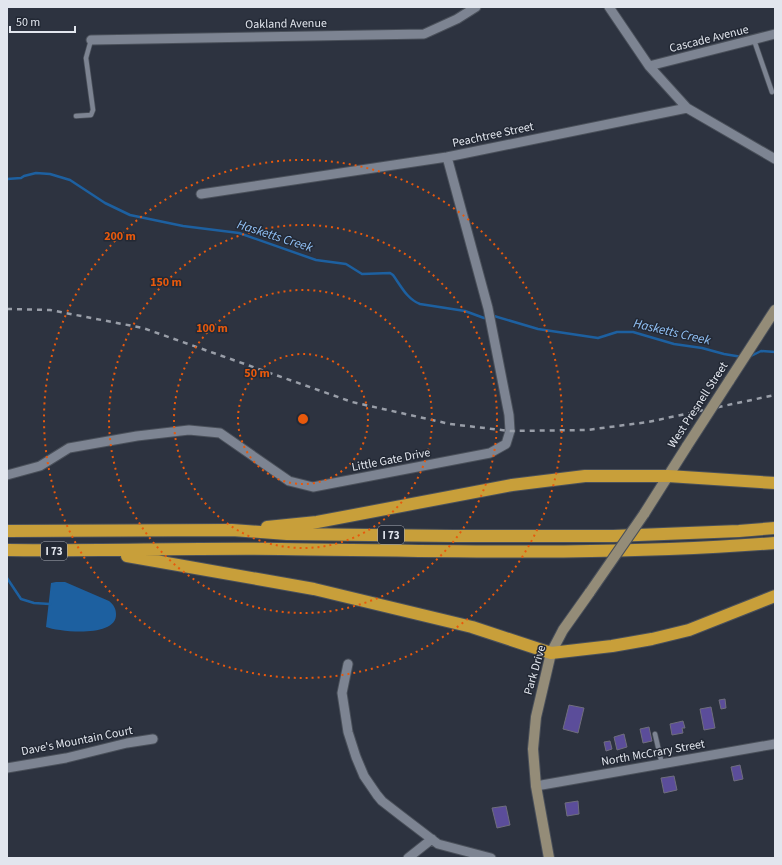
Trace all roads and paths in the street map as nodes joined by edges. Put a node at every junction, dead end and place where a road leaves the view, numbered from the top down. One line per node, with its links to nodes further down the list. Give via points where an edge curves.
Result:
1 (476, 7): 4 (street, Oakland Avenue, via 424,34)
2 (609, 7): 6 (street)
3 (775, 34): 5 (street, Cascade Avenue)
4 (91, 40): 9 (lane, via 86,58 93,110 91,115)
5 (754, 40): 6 (street, Cascade Avenue); 7 (lane)
6 (649, 66): 8 (street)
7 (772, 92)
8 (687, 108): 10 (street, Peachtree Street); 11 (street)
9 (76, 116)
10 (447, 157): 12 (street, Peachtree Street); 14 (street, Little Gate Drive, via 490,316 509,416 510,431 506,444 490,453 313,487 289,480 220,433 189,430 69,448 40,466)
11 (775, 159)
12 (201, 194)
13 (775, 310): 15 (main road, West Presnell Street, bridge)
14 (7, 475)
15 (668, 476): 16 (highway); 17 (main road, West Presnell Street); 19 (highway, via 584,476 512,485 317,522)
16 (775, 483)
17 (644, 514): 25 (main road, Park Drive, bridge, via 563,630)
18 (775, 528): 19 (highway, I 73, via 613,536 287,534)
19 (232, 530): 20 (highway, I 73)
20 (7, 531)
21 (775, 543): 23 (highway, I 73, via 582,552 202,549)
22 (7, 550): 23 (highway, I 73)
23 (100, 551): 25 (highway, via 314,589 472,627)
24 (775, 596): 25 (highway, via 689,630 612,646)
25 (552, 653): 32 (main road, Park Drive, via 536,717 533,749)
26 (348, 664): 33 (street, via 342,693 344,708 350,739 364,776 382,801)
27 (654, 734): 30 (lane)
28 (153, 739): 31 (street, Dave's Mountain Court)
29 (775, 744): 30 (street, North McCrary Street)
30 (662, 764): 32 (street, North McCrary Street)
31 (7, 768)
32 (536, 786): 37 (main road, Park Drive)
33 (432, 839): 34 (street); 35 (street)
34 (466, 855): 36 (street)
35 (408, 858)
36 (491, 858)
37 (549, 858)

